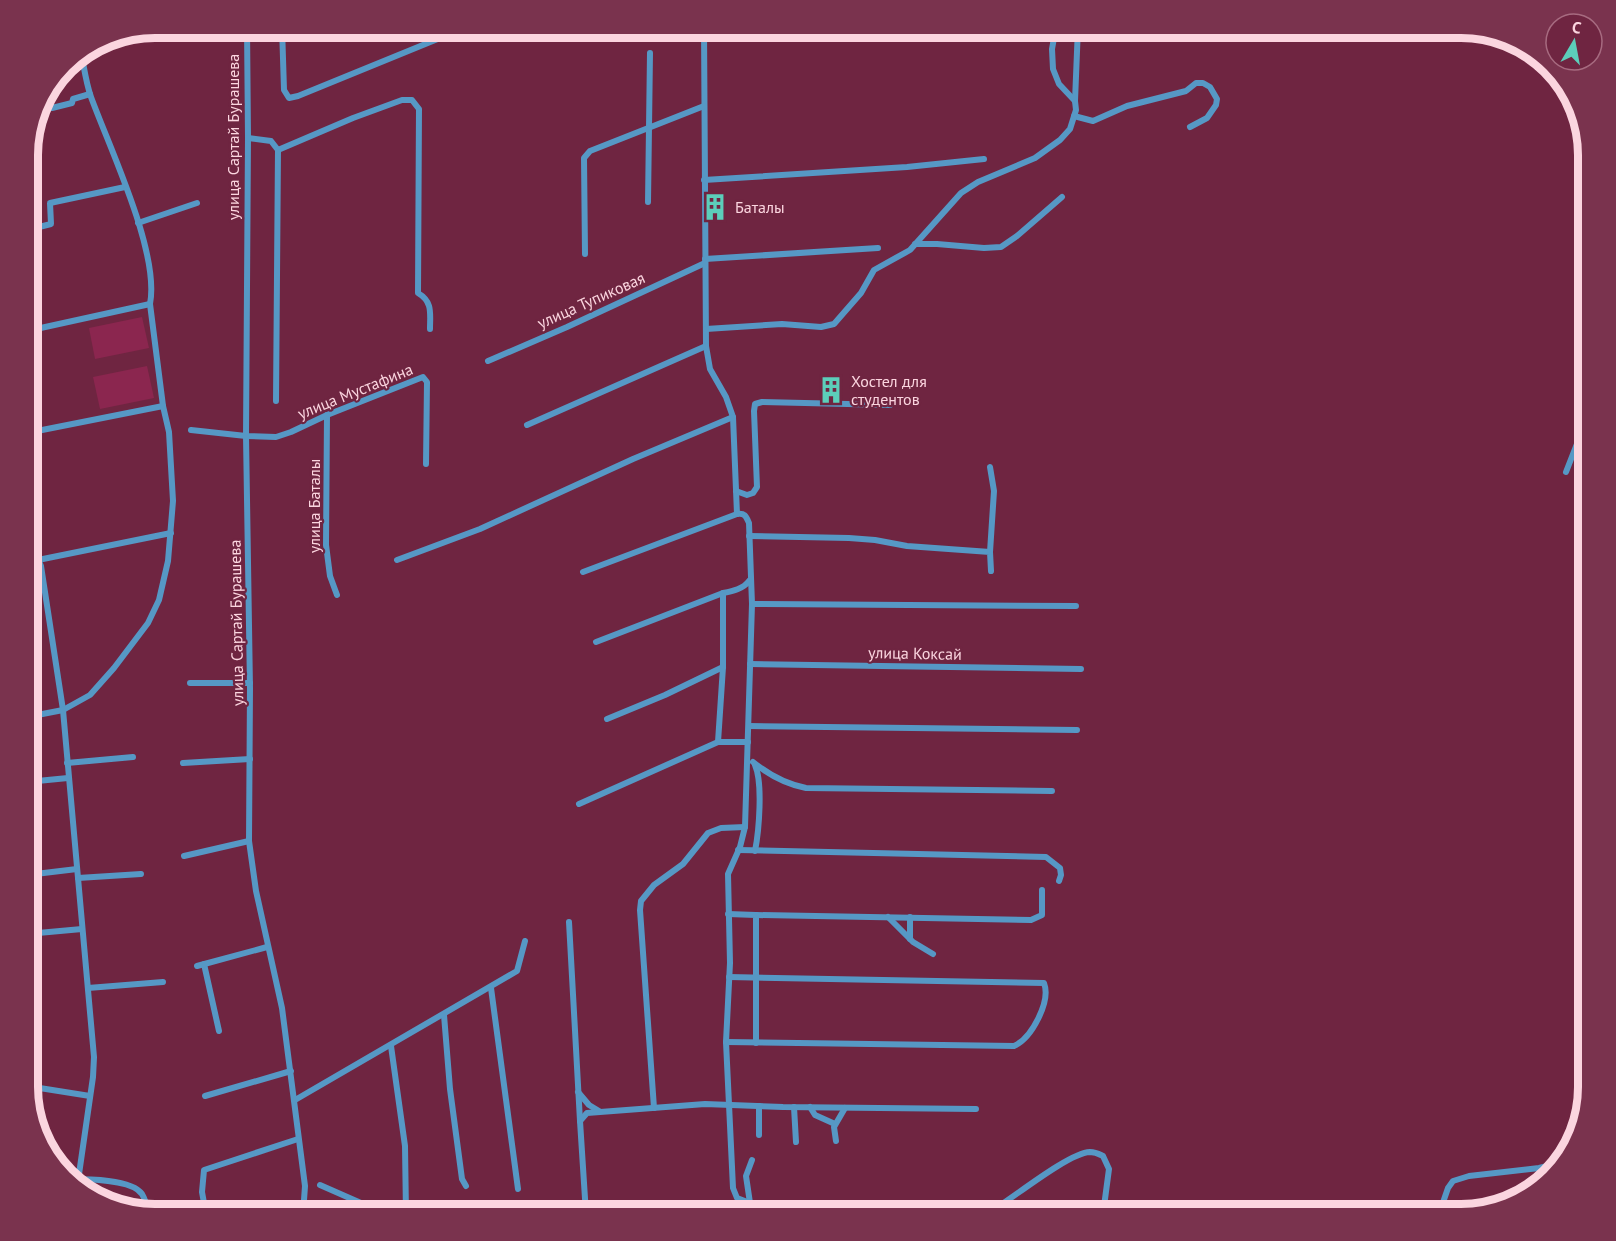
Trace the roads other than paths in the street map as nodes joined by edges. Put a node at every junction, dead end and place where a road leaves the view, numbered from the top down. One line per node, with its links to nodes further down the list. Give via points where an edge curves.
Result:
1 (246, 38): 16 (street, улица Сартай Бурашева)
2 (282, 38): 3 (street, via 284,90 289,98)
3 (440, 38)
4 (704, 38): 12 (street)
5 (1054, 38): 10 (street, via 1053,69 1059,84)
6 (1078, 38): 10 (street)
7 (650, 53): 14 (street)
8 (83, 61): 9 (street)
9 (90, 94): 11 (street, via 73,99 72,103 52,108); 20 (street)
10 (1076, 101): 13 (street)
11 (48, 105)
12 (704, 106): 14 (street); 19 (street)
13 (1074, 116): 15 (street, via 1093,121 1127,106 1203,83 1215,93 1216,105 1207,118); 26 (street, via 1070,129 1060,140 1035,158 961,193)
14 (649, 127): 22 (street); 28 (street, via 590,151 584,158)
15 (1190, 127)
16 (248, 138): 17 (street, via 272,141); 44 (street, улица Сартай Бурашева)
17 (278, 150): 32 (street, via 402,100 416,104 418,293 429,306); 36 (street)
18 (984, 159): 19 (street)
19 (704, 180): 29 (street)
20 (125, 187): 24 (street); 25 (street, via 50,203 51,224)
21 (1062, 197): 26 (street, via 1001,247)
22 (648, 202)
23 (196, 203): 24 (street)
24 (138, 223): 30 (street, via 150,272)
25 (38, 227)
26 (915, 244): 33 (street, via 874,270 861,293 834,324)
27 (878, 248): 29 (street)
28 (585, 254)
29 (705, 261): 33 (street); 35 (street, улица Тупиковая)
30 (150, 304): 31 (street); 38 (street)
31 (38, 329)
32 (430, 329)
33 (706, 329): 34 (street)
34 (706, 346): 40 (street, via 710,369); 41 (street)
35 (488, 361)
36 (276, 401)
37 (890, 405): 49 (street, via 756,404 757,487 747,495)
38 (163, 406): 43 (street); 51 (street, via 169,432)
39 (327, 415): 44 (street, улица Мустафина, via 276,437); 46 (street, улица Мустафина, via 423,377 427,382); 60 (street, улица Баталы, via 326,545)
40 (733, 417): 49 (street); 55 (street, via 480,529)
41 (527, 425)
42 (191, 430): 44 (street, улица Мустафина)
43 (38, 431)
44 (246, 436): 68 (street, улица Сартай Бурашева)
45 (1578, 441): 48 (street)
46 (426, 464)
47 (990, 467): 53 (street, via 994,491)
48 (1566, 472)
49 (736, 491): 50 (street)
50 (737, 514): 52 (street, via 746,516); 57 (street)
51 (171, 533): 54 (street); 69 (street, via 159,600 148,623 90,695)
52 (749, 536): 53 (street, via 849,538); 58 (street)
53 (990, 552): 56 (street)
54 (38, 560): 69 (street)
55 (397, 560)
56 (991, 571)
57 (583, 572)
58 (750, 580): 59 (street, via 738,590); 61 (street)
59 (723, 593): 63 (street); 65 (street)
60 (337, 595)
61 (752, 604): 62 (street); 64 (street)
62 (1076, 606)
63 (596, 642)
64 (750, 664): 66 (street, улица Коксай); 72 (street)
65 (723, 668): 71 (street); 74 (street)
66 (1081, 669)
67 (190, 683): 68 (street)
68 (250, 683): 78 (street, улица Сартай Бурашева)
69 (63, 710): 70 (street); 80 (street)
70 (38, 715)
71 (607, 719)
72 (749, 726): 73 (street); 75 (street)
73 (1077, 730)
74 (718, 742): 75 (street); 85 (street)
75 (748, 742): 76 (street)
76 (747, 757): 79 (street); 86 (street)
77 (133, 758): 80 (street)
78 (250, 759): 81 (street); 87 (street, улица Сартай Бурашева)
79 (753, 762): 84 (street, via 791,786 806,788); 89 (street, via 758,772 759,810)
80 (67, 763): 82 (street)
81 (183, 763)
82 (68, 778): 83 (street); 91 (street)
83 (38, 781)
84 (1052, 791)
85 (579, 804)
86 (745, 827): 88 (street); 128 (street, via 708,833 683,864 654,885 641,901)
87 (249, 841): 90 (street); 106 (street, улица Сартай Бурашева)
88 (738, 850): 89 (street); 97 (street, via 729,874)
89 (755, 851): 95 (street, via 1039,856 1060,868)
90 (184, 855)
91 (77, 869): 92 (street); 94 (street)
92 (38, 873)
93 (141, 874): 94 (street)
94 (78, 878): 102 (street)
95 (1059, 881)
96 (1042, 890): 100 (street, via 1042,915 1031,920)
97 (728, 914): 98 (street); 108 (street)
98 (756, 915): 99 (street); 109 (street)
99 (888, 917): 100 (street); 104 (street)
100 (910, 917): 104 (street)
101 (568, 922): 120 (street)
102 (82, 929): 103 (street); 112 (street)
103 (38, 933)
104 (910, 939): 107 (street)
105 (525, 941): 111 (street, via 517,971)
106 (267, 947): 114 (street, via 201,965); 118 (street, улица Сартай Бурашева, via 282,1008)
107 (933, 954)
108 (729, 977): 109 (street); 115 (street)
109 (756, 978): 116 (street); 116 (street, via 1044,983 1046,999 1027,1037 1014,1046)
110 (163, 982): 112 (street)
111 (491, 987): 113 (street); 144 (street)
112 (88, 988): 121 (street, via 94,1057)
113 (444, 1015): 117 (street); 143 (street, via 450,1089)
114 (219, 1031)
115 (726, 1042): 116 (street); 124 (street)
116 (756, 1043)
117 (391, 1046): 123 (street); 150 (street, via 405,1146)
118 (291, 1071): 122 (street); 123 (street, улица Сартай Бурашева)
119 (38, 1088): 121 (street)
120 (577, 1092): 131 (street); 132 (street)
121 (90, 1096): 140 (street)
122 (205, 1096)
123 (295, 1100): 135 (street, улица Сартай Бурашева)
124 (729, 1104): 125 (street); 128 (street); 146 (street, via 734,1201)
125 (759, 1106): 126 (street); 134 (street)
126 (795, 1107): 127 (street); 137 (street)
127 (810, 1107): 129 (street); 133 (street, via 815,1115)
128 (654, 1108): 131 (street)
129 (845, 1108): 130 (street); 133 (street)
130 (976, 1109)
131 (601, 1111): 132 (street, via 587,1113)
132 (580, 1121): 151 (street)
133 (835, 1124): 136 (street)
134 (759, 1135)
135 (298, 1138): 147 (street, via 204,1170); 148 (street, улица Сартай Бурашева)
136 (836, 1141)
137 (796, 1142)
138 (752, 1160): 146 (street, via 746,1176)
139 (1547, 1166): 154 (street, via 1453,1181)
140 (78, 1175)
141 (83, 1179): 145 (street, via 134,1187)
142 (320, 1185): 149 (street)
143 (466, 1186)
144 (518, 1188)
145 (145, 1203)
146 (750, 1203)
147 (204, 1204)
148 (304, 1204)
149 (363, 1204)
150 (406, 1204)
151 (585, 1204)
152 (1002, 1204): 153 (street, via 1077,1156 1092,1152 1103,1156 1109,1169)
153 (1104, 1204)
154 (1442, 1204)

